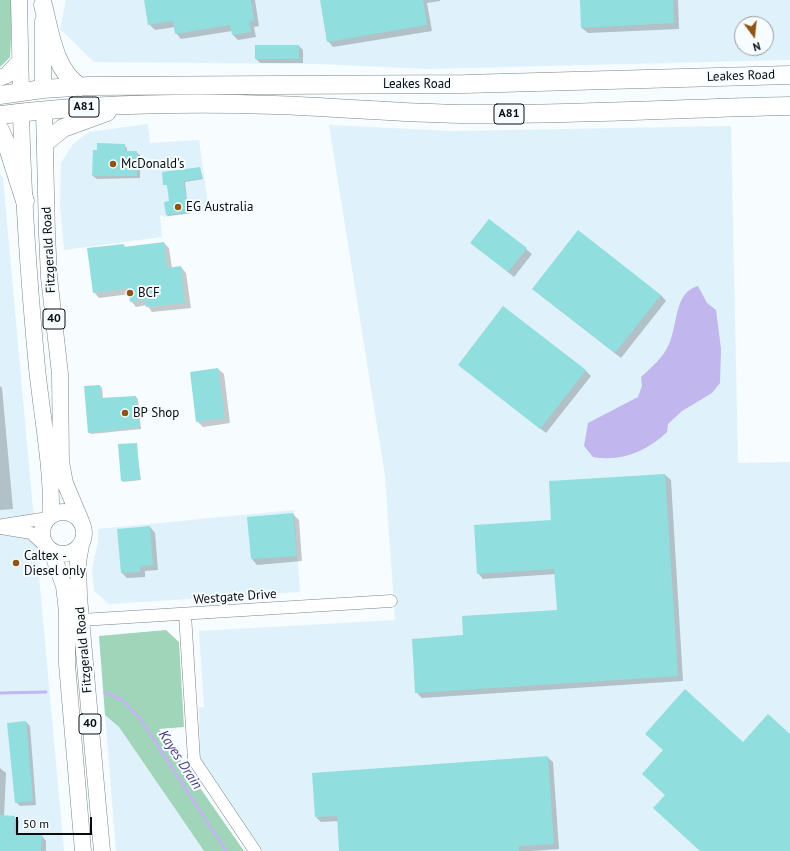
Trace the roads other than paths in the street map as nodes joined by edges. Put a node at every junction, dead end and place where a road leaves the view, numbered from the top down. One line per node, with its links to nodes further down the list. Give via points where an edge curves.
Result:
1 (19, 0): 3 (main road, Fitzgerald Road)
2 (43, 2): 6 (highway, via 52,40 63,68 70,79); 7 (main road, Fitzgerald Road)
3 (20, 61): 5 (main road, via 7,75); 8 (main road, Fitzgerald Road)
4 (790, 75): 6 (highway, Leakes Road / A81, via 465,84)
5 (0, 78)
6 (80, 87): 7 (highway, Leakes Road / A81)
7 (43, 89): 8 (highway, Leakes Road); 12 (highway, Fitzgerald Road)
8 (20, 92): 9 (highway, Leakes Road); 13 (highway, Fitzgerald Road)
9 (0, 94)
10 (124, 105): 11 (highway, A81, via 275,105 472,114); 12 (highway, A81); 16 (highway, via 63,128)
11 (790, 106)
12 (44, 110): 13 (highway); 16 (main road, Fitzgerald Road / 40)
13 (21, 113): 14 (highway); 17 (main road, Fitzgerald Road / 40)
14 (0, 115)
15 (0, 130): 17 (highway)
16 (46, 142): 19 (main road, Fitzgerald Road / 40, via 49,277 60,374 61,462 65,483)
17 (25, 201): 18 (main road, Fitzgerald Road / 40, via 36,352 52,497)
18 (50, 517): 19 (main road, via 64,512); 20 (street); 22 (main road, 40, via 42,530 44,543)
19 (81, 521): 21 (main road, 40, via 85,533)
20 (0, 527): 22 (street, via 31,533)
21 (81, 546): 22 (main road, via 71,553 58,554); 25 (main road, Fitzgerald Road / 40, via 78,562)
22 (50, 550): 26 (main road, Fitzgerald Road / 40, via 64,586 67,612 67,664)
23 (391, 601): 24 (street, Westgate Drive)
24 (186, 614): 25 (street, Westgate Drive); 28 (street, via 194,760)
25 (81, 620): 27 (main road, Fitzgerald Road / 40)
26 (84, 851)
27 (102, 851)
28 (255, 851)

